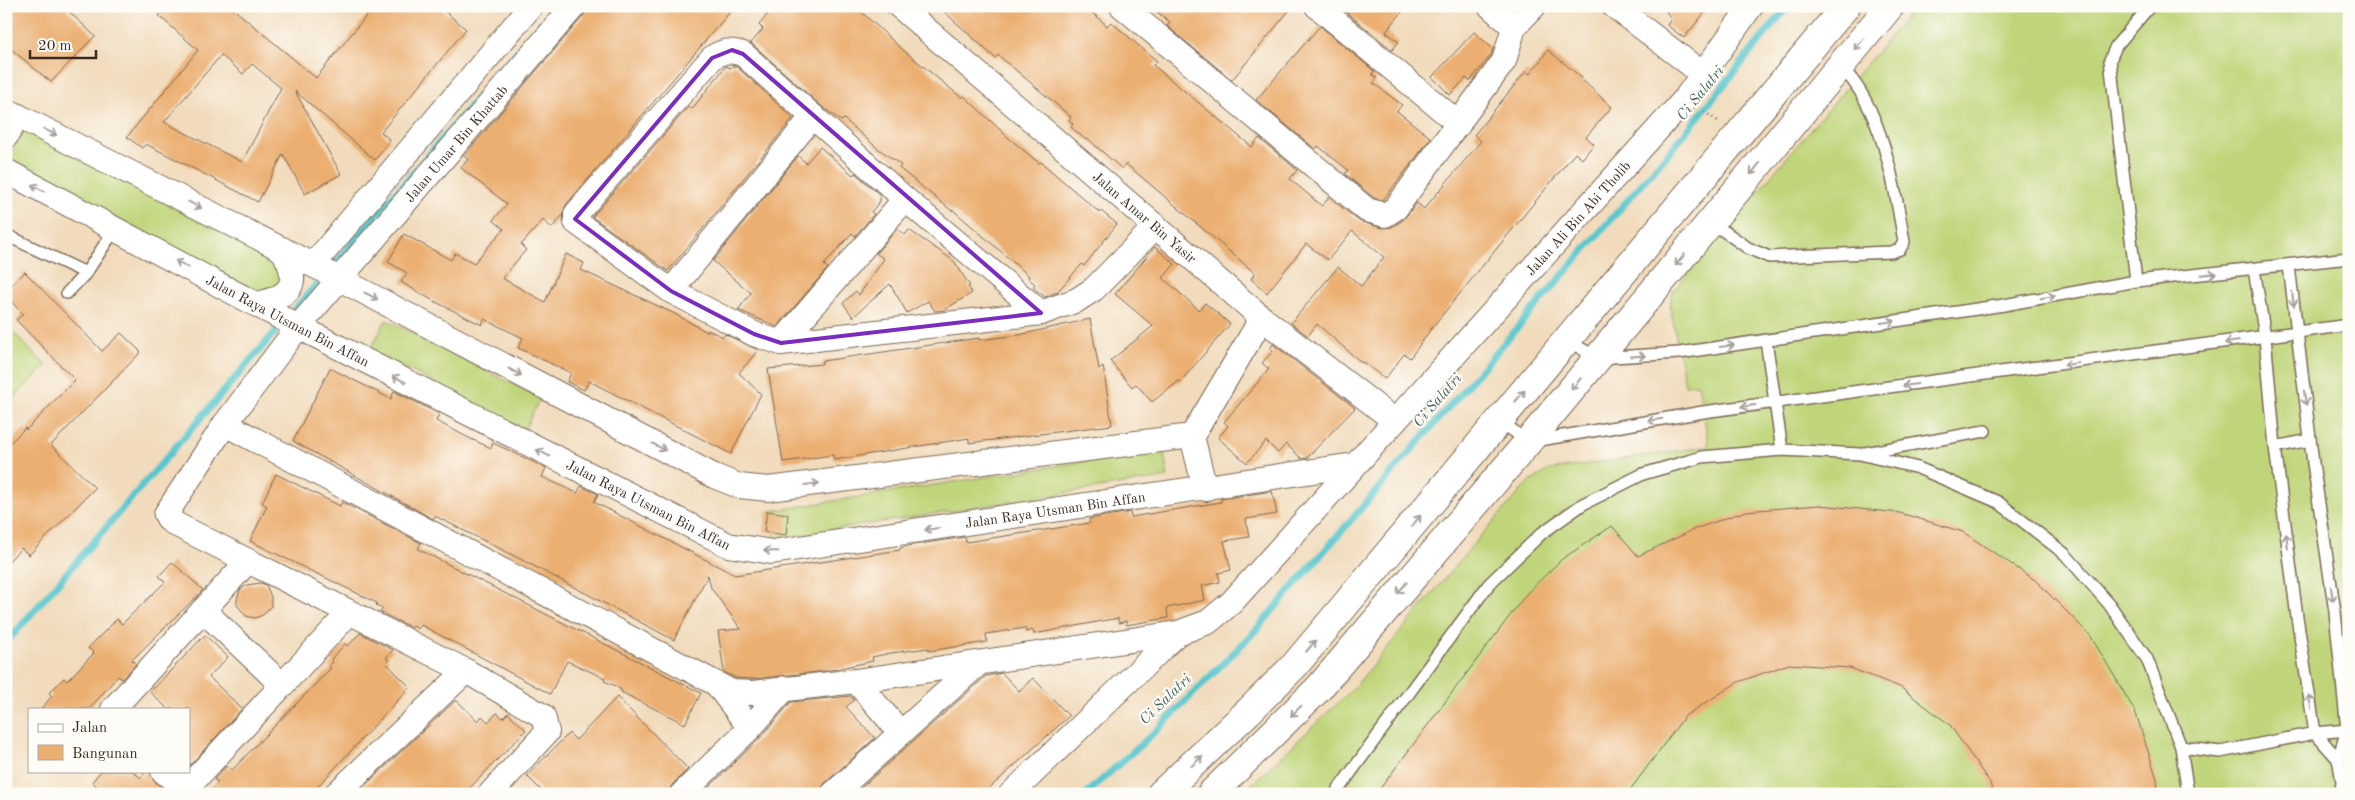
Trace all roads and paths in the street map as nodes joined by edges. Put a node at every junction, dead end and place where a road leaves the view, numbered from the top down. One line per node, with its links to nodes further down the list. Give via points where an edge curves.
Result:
1 (531, 6): 31 (street)
2 (574, 6): 31 (street, Jalan Umar Bin Khattab)
3 (899, 6): 23 (street, Jalan Amar Bin Yasir)
4 (1122, 6): 18 (street, via 1367,210 1378,214 1385,215 1396,208)
5 (1317, 6): 18 (street)
6 (1490, 6): 13 (street)
7 (1534, 6): 13 (street)
8 (1614, 6): 15 (street)
9 (1750, 6): 15 (street, Jalan Ali Bin Abi Tholib)
10 (1846, 6): 41 (street)
11 (1890, 6): 14 (street, one-way to 14)
12 (2150, 6): 32 (lane, via 2116,46 2110,60)
13 (1514, 27): 18 (street, via 1504,61)
14 (1840, 66): 22 (street, one-way to 22); 22 (lane, via 1854,79 1872,113 1896,192 1904,242 1900,249 1769,257 1748,248)
15 (1704, 75): 47 (street, Jalan Ali Bin Abi Tholib)
16 (12, 113): 19 (street); 26 (street, one-way to 26)
17 (813, 116): 21 (street); 33 (street); 33 (street, via 743,54 732,50 720,52 576,214 576,222)
18 (1459, 124)
19 (6, 136)
20 (6, 171): 24 (street, Jalan Raya Utsman Bin Affan, one-way to 20)
21 (905, 198): 35 (street); 43 (street)
22 (1711, 222): 44 (street, one-way to 44)
23 (1156, 226): 35 (street, via 1094,289 1077,300); 37 (street, Jalan Amar Bin Yasir)
24 (115, 229): 30 (lane); 36 (street, Jalan Raya Utsman Bin Affan, one-way to 24)
25 (6, 235): 30 (lane)
26 (282, 249): 31 (street); 36 (street, via 290,263 292,276)
27 (2349, 258): 28 (lane)
28 (2288, 266): 29 (lane); 39 (lane, one-way to 39)
29 (2254, 269): 32 (lane, one-way to 29); 40 (lane)
30 (86, 272): 34 (lane)
31 (325, 272): 36 (street); 50 (street, one-way to 50, via 714,476 752,488 768,489)
32 (2136, 281): 42 (lane, one-way to 32)
33 (671, 291): 43 (street, via 754,334)
34 (67, 293)
35 (1041, 314): 43 (street)
36 (279, 317): 48 (street); 57 (street, Jalan Raya Utsman Bin Affan, one-way to 36, via 772,552 744,548 712,539)
37 (1262, 318): 47 (street, Jalan Amar Bin Yasir); 50 (street)
38 (2349, 325): 39 (lane)
39 (2297, 333): 40 (lane); 51 (lane, one-way to 51)
40 (2265, 337): 45 (lane, one-way to 45); 53 (lane)
41 (1567, 340): 44 (lane); 46 (street, one-way to 41)
42 (1766, 340): 44 (lane, one-way to 42, via 1679,353); 45 (lane)
43 (781, 343)
44 (1598, 358): 52 (street, one-way to 52)
45 (1775, 403): 52 (lane, one-way to 52); 54 (lane)
46 (1499, 420): 52 (lane); 82 (street, one-way to 46, via 1295,665)
47 (1395, 421): 56 (street, Jalan Ali Bin Abi Tholib)
48 (225, 424): 58 (street, via 166,516); 66 (street)
49 (1985, 431): 55 (lane)
50 (1192, 436): 57 (street)
51 (2310, 440): 53 (lane); 70 (lane, one-way to 70, via 2335,612)
52 (1528, 442): 83 (street, one-way to 83, via 1318,689)
53 (2275, 447): 72 (lane, one-way to 53)
54 (1782, 450): 55 (lane); 84 (lane, via 1702,457 1643,474 1583,504 1542,533 1489,584)
55 (1860, 454): 73 (lane, via 1918,468 1998,502 2065,554 2109,604 2147,659)
56 (1354, 465): 57 (street, Jalan Raya Utsman Bin Affan); 61 (street, Jalan Ali Bin Abi Tholib, via 1231,603 1208,622)
57 (1205, 489)
58 (247, 562): 59 (street); 60 (street)
59 (203, 610): 65 (street); 68 (street)
60 (348, 614): 63 (street); 65 (street)
61 (1178, 633): 62 (street); 81 (street)
62 (979, 662): 64 (street); 71 (street)
63 (466, 671): 77 (street); 78 (street, via 543,716 546,724 547,732)
64 (856, 681): 67 (street); 71 (street)
65 (282, 685): 76 (street)
66 (718, 686): 67 (street, via 740,693); 69 (street)
67 (785, 688): 69 (street)
68 (114, 708)
69 (750, 728): 79 (street)
70 (2347, 730): 72 (lane); 74 (lane)
71 (900, 732): 80 (street)
72 (2315, 733): 73 (lane, via 2220,752); 74 (lane)
73 (2181, 747): 85 (lane)
74 (2338, 759): 86 (lane)
75 (165, 772): 76 (street)
76 (189, 792)
77 (336, 794)
78 (490, 794)
79 (682, 794)
80 (833, 794)
81 (1011, 794)
82 (1161, 794)
83 (1211, 794)
84 (1335, 794)
85 (2188, 794)
86 (2341, 794)

